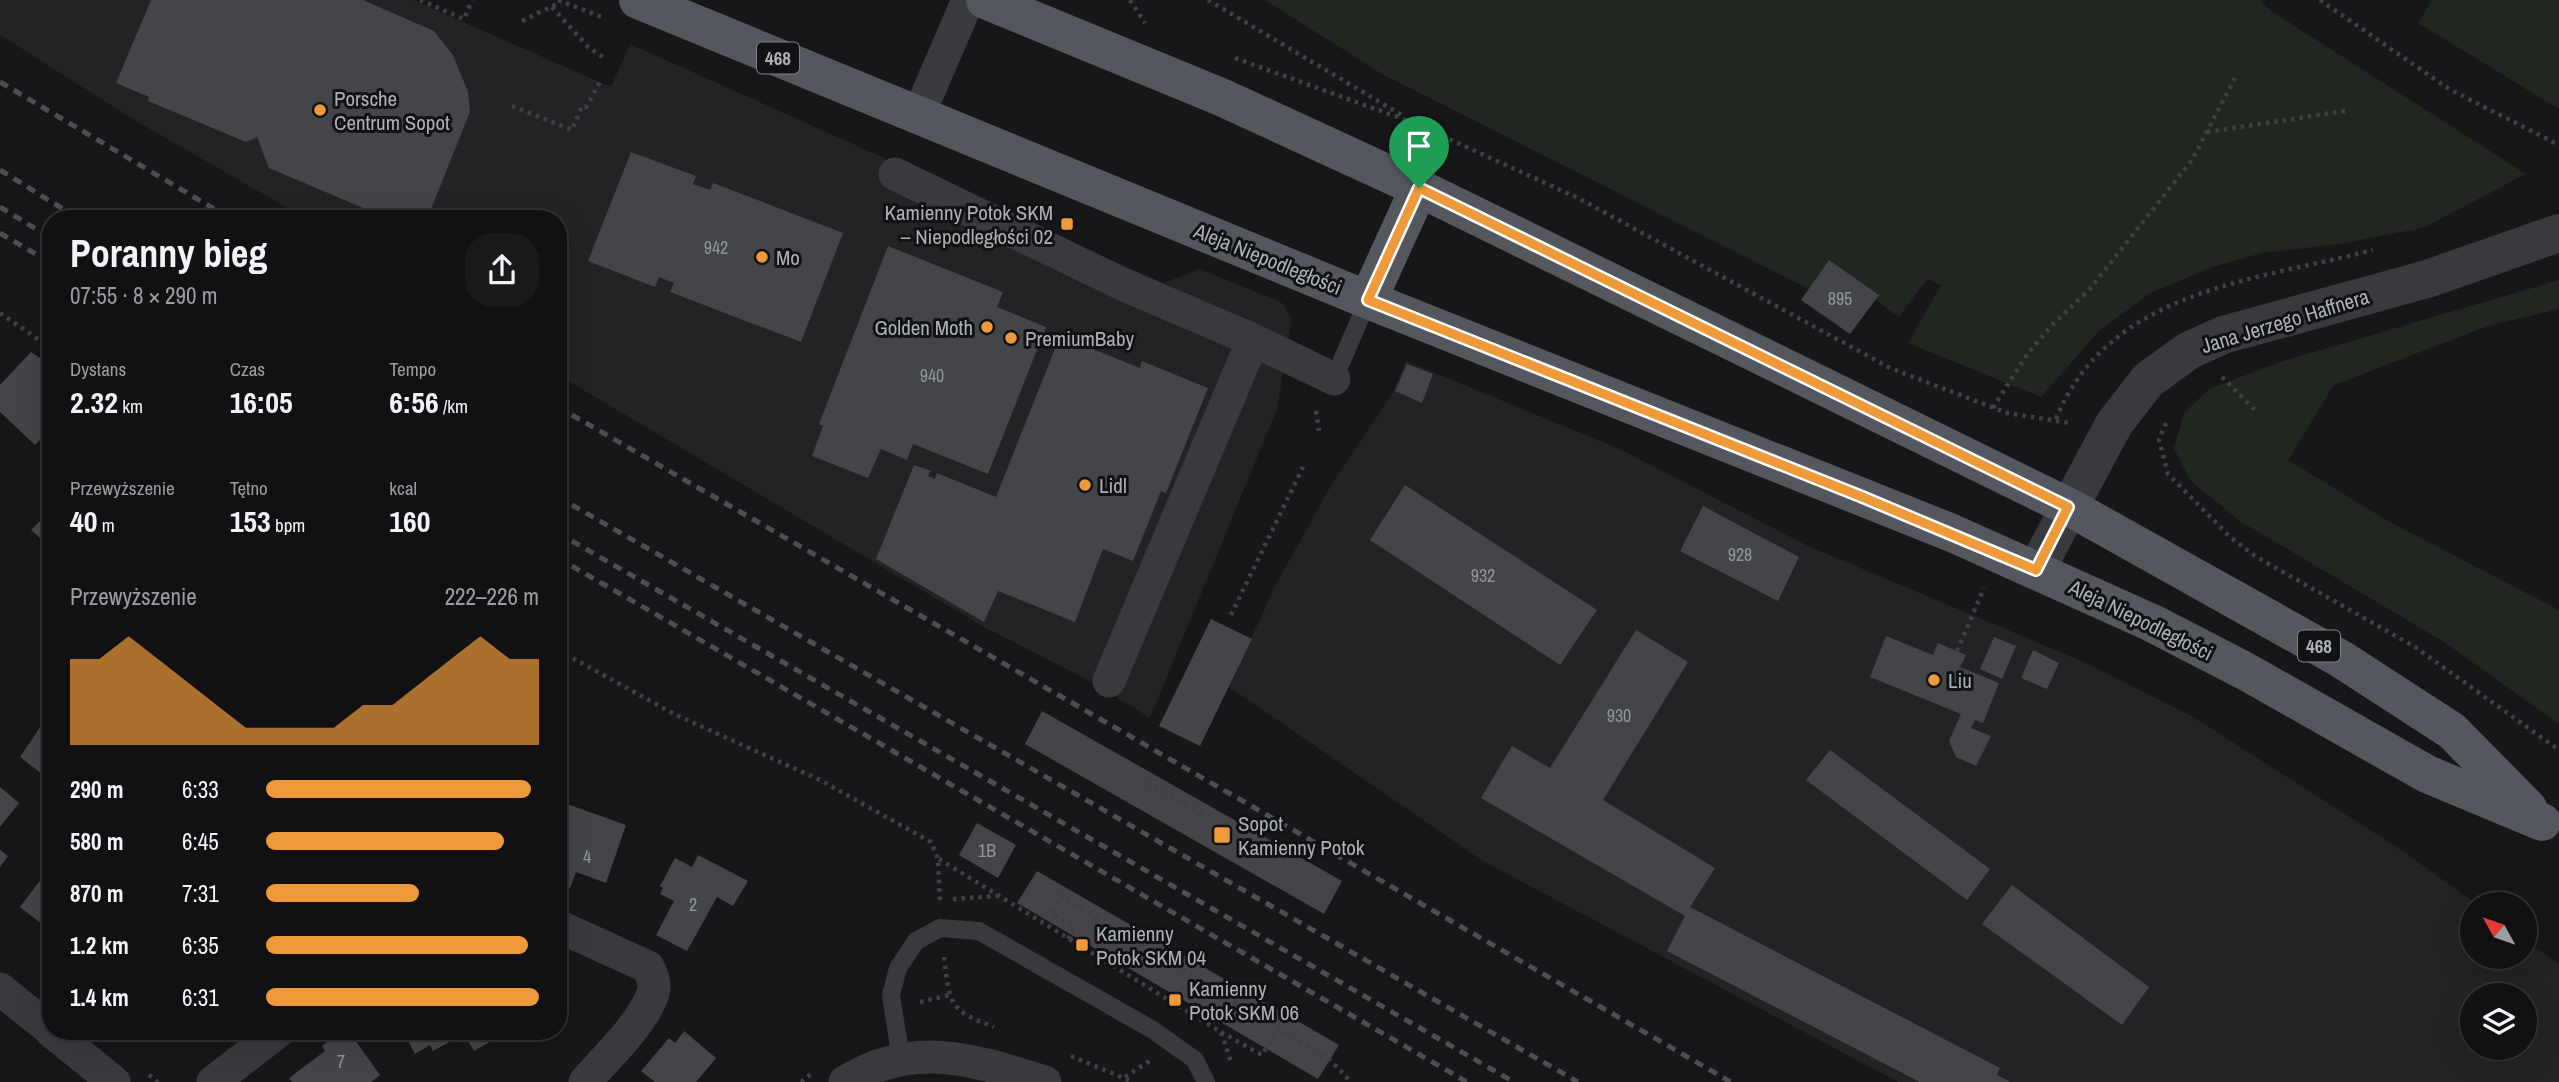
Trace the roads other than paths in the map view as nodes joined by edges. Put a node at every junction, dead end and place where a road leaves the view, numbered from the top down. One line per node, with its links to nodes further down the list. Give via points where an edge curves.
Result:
1 (638, 0): 4 (main road, Aleja Niepodległości / 468)
2 (968, 0): 4 (street)
3 (985, 0): 6 (main road, Aleja Niepodległości / 468, via 1221,97)
4 (918, 116): 8 (main road, Aleja Niepodległości / 468)
5 (895, 174): 9 (street, via 1122,284)
6 (1419, 188): 8 (main road); 11 (main road, Aleja Niepodległości / 468)
7 (2559, 233): 11 (street, Jana Jerzego Haffnera, via 2427,279 2223,335 2188,351 2148,380 2114,424)
8 (1368, 300): 10 (lane); 12 (main road, Aleja Niepodległości / 468)
9 (1253, 340): 10 (street); 13 (street)
10 (1334, 379)
11 (2068, 507): 12 (street, Jana Jerzego Haffnera); 14 (main road, Aleja Niepodległości / 468, via 2341,659 2441,724)
12 (2036, 570): 14 (main road, Aleja Niepodległości / 468, via 2245,671 2427,774)
13 (1109, 681)
14 (2550, 828)
15 (567, 930): 23 (street, via 648,967 654,979 654,992 642,1013)
16 (0, 989): 17 (street)
17 (42, 1024)
18 (62, 1040): 21 (street)
19 (267, 1040): 22 (street)
20 (901, 1059): 24 (street); 25 (street, via 938,1055); 26 (lane, via 891,995 898,968 916,941 940,928 979,931 1153,1030 1195,1060)
21 (114, 1082)
22 (212, 1082)
23 (585, 1082)
24 (845, 1082)
25 (1045, 1082)
26 (1206, 1082)

